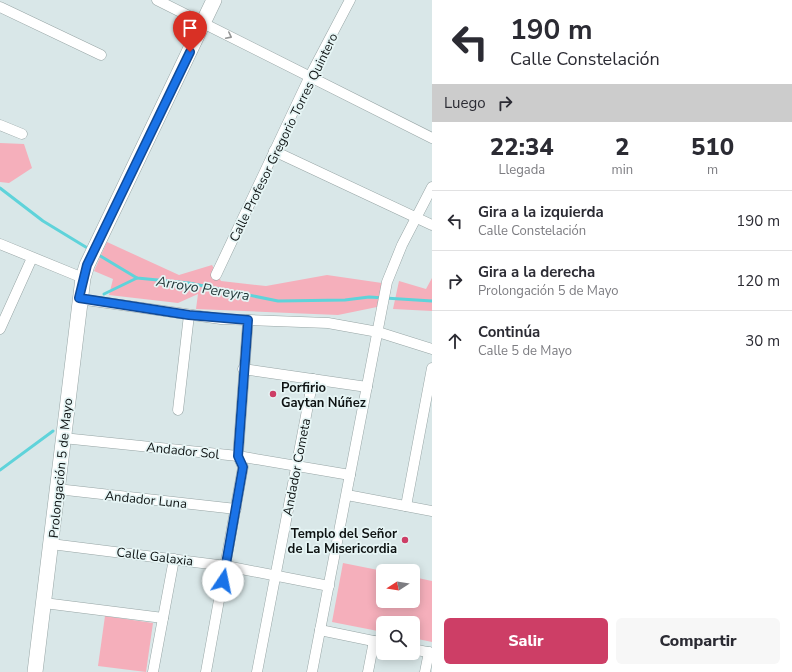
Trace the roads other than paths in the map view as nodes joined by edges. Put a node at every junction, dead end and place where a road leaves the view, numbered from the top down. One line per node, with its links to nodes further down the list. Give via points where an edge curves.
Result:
1 (157, 0): 5 (street)
2 (214, 0): 5 (street, Prolongación 5 de Mayo)
3 (350, 0): 7 (street, Calle Profesor Gregorio Torres Quintero)
4 (0, 8): 6 (street)
5 (204, 23): 7 (street, one-way to 7); 17 (street, Prolongación 5 de Mayo)
6 (101, 55)
7 (310, 76): 10 (street); 11 (street, Calle Profesor Gregorio Torres Quintero)
8 (0, 125): 9 (street)
9 (22, 134)
10 (432, 138)
11 (274, 151): 13 (street); 18 (street, Calle Profesor Gregorio Torres Quintero)
12 (432, 187): 13 (street)
13 (416, 218): 14 (street); 23 (street, via 402,245 388,282)
14 (432, 225)
15 (0, 244): 16 (street)
16 (32, 258): 17 (street); 22 (street)
17 (85, 271): 19 (street, Prolongación 5 de Mayo)
18 (216, 275)
19 (79, 298): 20 (street); 30 (street, Prolongación 5 de Mayo)
20 (189, 315): 21 (street); 29 (street)
21 (248, 320): 23 (street, via 328,323); 26 (street)
22 (0, 329)
23 (378, 332): 24 (street); 28 (street)
24 (432, 350)
25 (432, 368): 36 (street)
26 (243, 369): 27 (street); 31 (street)
27 (313, 379): 28 (street); 32 (street, Andador Cometa)
28 (367, 387): 33 (street)
29 (178, 410)
30 (63, 438): 31 (street, Andador Sol); 34 (street, Prolongación 5 de Mayo)
31 (238, 456): 32 (street, Andador Sol); 37 (street, via 243,467)
32 (296, 465): 33 (street, Andador Sol); 42 (street, Andador Cometa)
33 (350, 475): 35 (street)
34 (57, 489): 37 (street, Andador Luna); 39 (street, Prolongación 5 de Mayo)
35 (347, 495): 36 (street); 43 (street)
36 (406, 506): 38 (street)
37 (236, 509): 41 (street)
38 (432, 511)
39 (51, 544): 40 (street, Calle Galaxia); 44 (street, Prolongación 5 de Mayo)
40 (174, 558): 41 (street, Calle Galaxia); 45 (street)
41 (226, 566): 42 (street, Calle Galaxia); 53 (street)
42 (276, 575): 43 (street, Calle Galaxia); 54 (street, Andador Cometa)
43 (329, 586): 46 (street)
44 (44, 603): 45 (street); 51 (street, Prolongación 5 de Mayo)
45 (163, 618): 52 (street)
46 (320, 630): 47 (street); 55 (street)
47 (376, 641)
48 (376, 650): 56 (street)
49 (420, 650): 50 (street)
50 (431, 652): 57 (street)
51 (36, 672)
52 (153, 672)
53 (206, 672)
54 (257, 672)
55 (312, 672)
56 (368, 672)
57 (425, 672)

